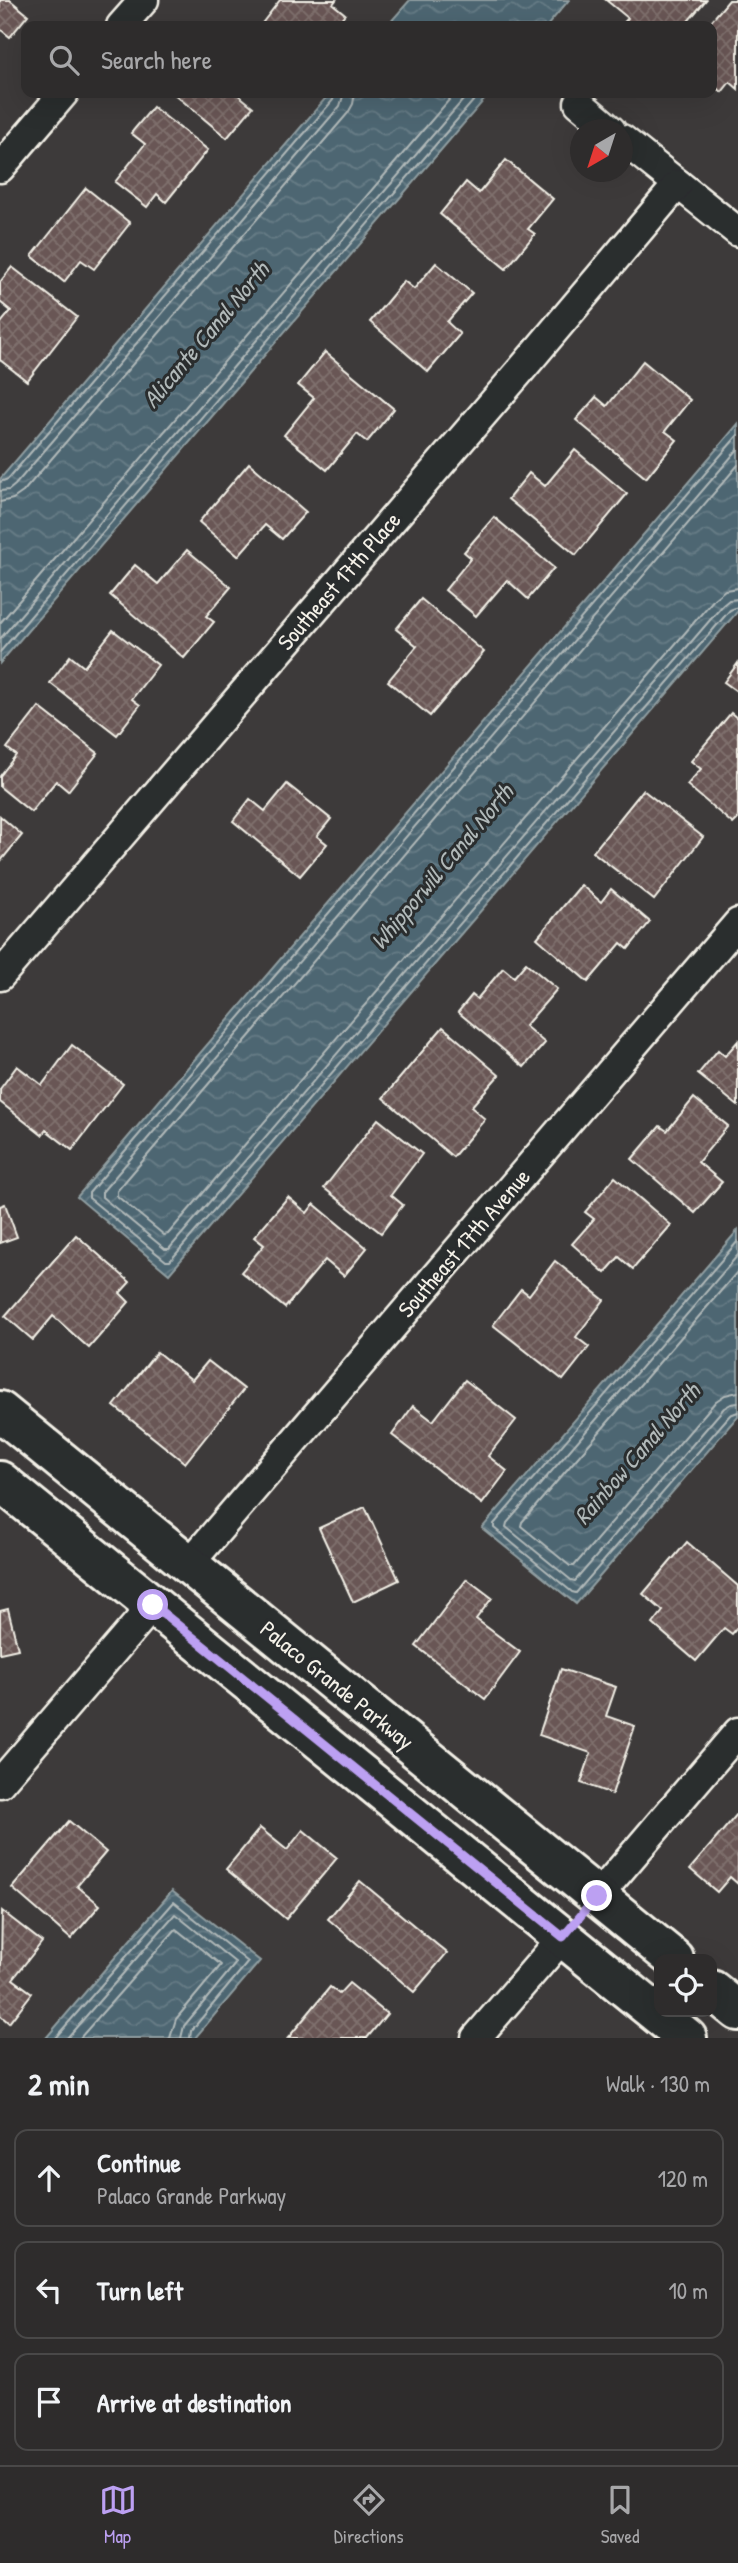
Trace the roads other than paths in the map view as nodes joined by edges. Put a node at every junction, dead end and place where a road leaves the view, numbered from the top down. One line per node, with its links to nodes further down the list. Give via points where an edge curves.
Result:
1 (144, 0): 2 (street)
2 (125, 21)
3 (60, 98): 7 (street)
4 (579, 103): 5 (street)
5 (598, 119)
6 (633, 148): 8 (street)
7 (0, 168)
8 (678, 184): 9 (street); 11 (street, Southeast 17th Place)
9 (738, 232)
10 (738, 923): 14 (street, Southeast 17th Avenue)
11 (0, 976)
12 (0, 1411): 14 (street, Palaco Grande Parkway)
13 (0, 1481): 15 (street)
14 (189, 1564): 15 (street); 18 (street, Palaco Grande Parkway)
15 (153, 1605): 17 (street); 19 (street)
16 (738, 1732): 18 (street)
17 (0, 1783)
18 (597, 1896): 19 (street); 20 (street, Palaco Grande Parkway)
19 (563, 1937): 23 (street); 24 (street)
20 (668, 1954)
21 (717, 1994): 22 (street)
22 (738, 2011)
23 (476, 2038)
24 (687, 2038)

